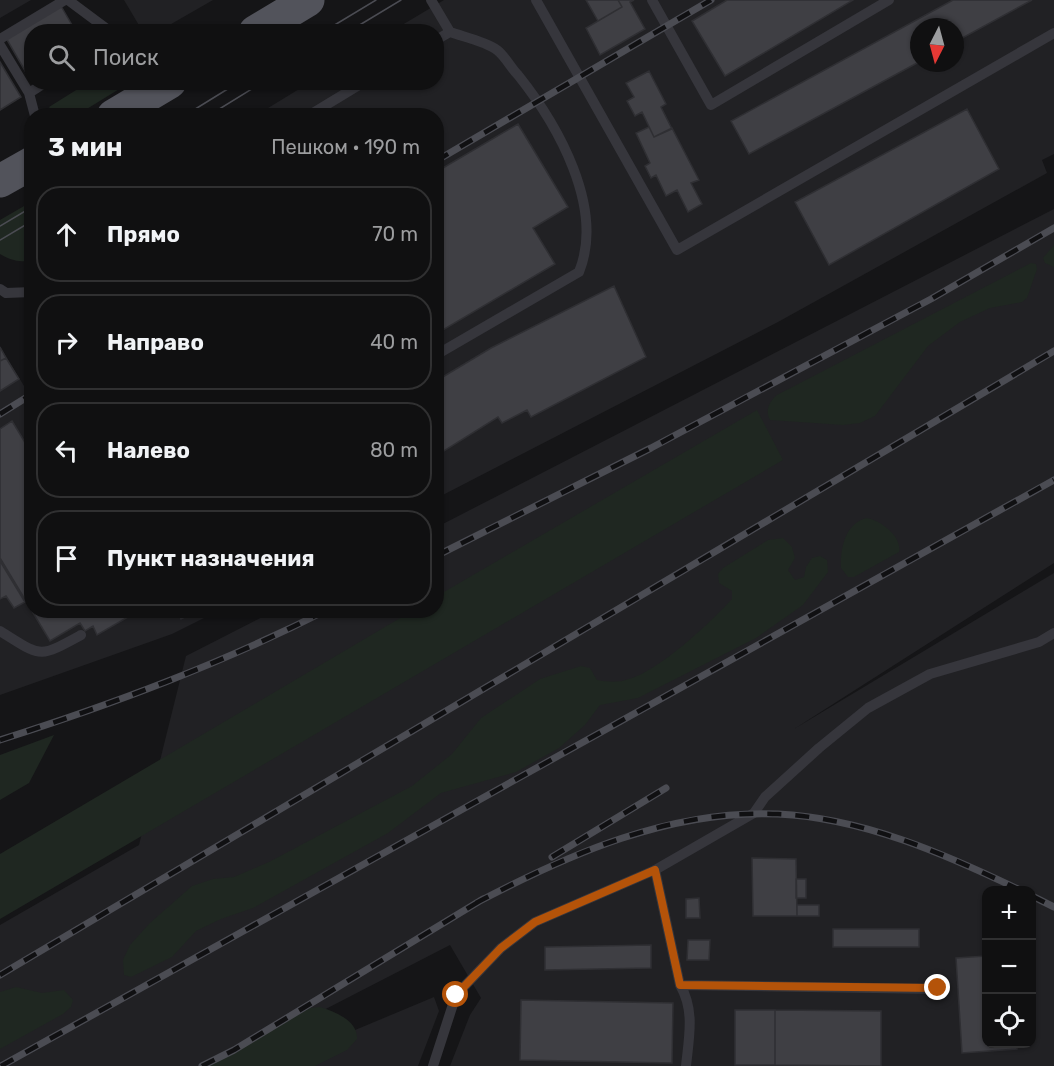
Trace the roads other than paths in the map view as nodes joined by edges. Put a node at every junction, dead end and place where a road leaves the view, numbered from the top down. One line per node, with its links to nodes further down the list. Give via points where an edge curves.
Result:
1 (67, 0): 7 (lane); 8 (lane)
2 (308, 0): 9 (main road)
3 (431, 0): 11 (lane)
4 (536, 0): 12 (lane, via 677,250)
5 (652, 0): 6 (lane, via 711,105)
6 (889, 0)
7 (26, 24)
8 (100, 24)
9 (268, 24)
10 (24, 25): 14 (lane)
11 (450, 32): 13 (lane); 29 (lane, via 497,50 539,102 560,138 585,207 588,238 579,272)
12 (1054, 33)
13 (444, 35)
14 (0, 39)
15 (0, 45): 16 (lane)
16 (24, 86)
17 (26, 90): 21 (lane)
18 (33, 90): 21 (lane)
19 (153, 90): 23 (main road)
20 (351, 90): 24 (lane)
21 (28, 93): 22 (lane)
22 (33, 108)
23 (125, 108)
24 (321, 108)
25 (24, 168): 26 (main road)
26 (0, 181)
27 (0, 289): 28 (lane, via 6,293)
28 (24, 292)
29 (444, 350)
30 (0, 631): 32 (lane, via 33,651 48,653)
31 (1054, 633): 33 (lane, via 1039,642 930,674 868,708 765,797 754,813)
32 (81, 635)
33 (655, 870): 34 (lane); 36 (lane, via 535,922 501,948 456,995)
34 (680, 985): 35 (lane); 37 (lane, via 689,1000)
35 (938, 988)
36 (433, 1066)
37 (686, 1066)

